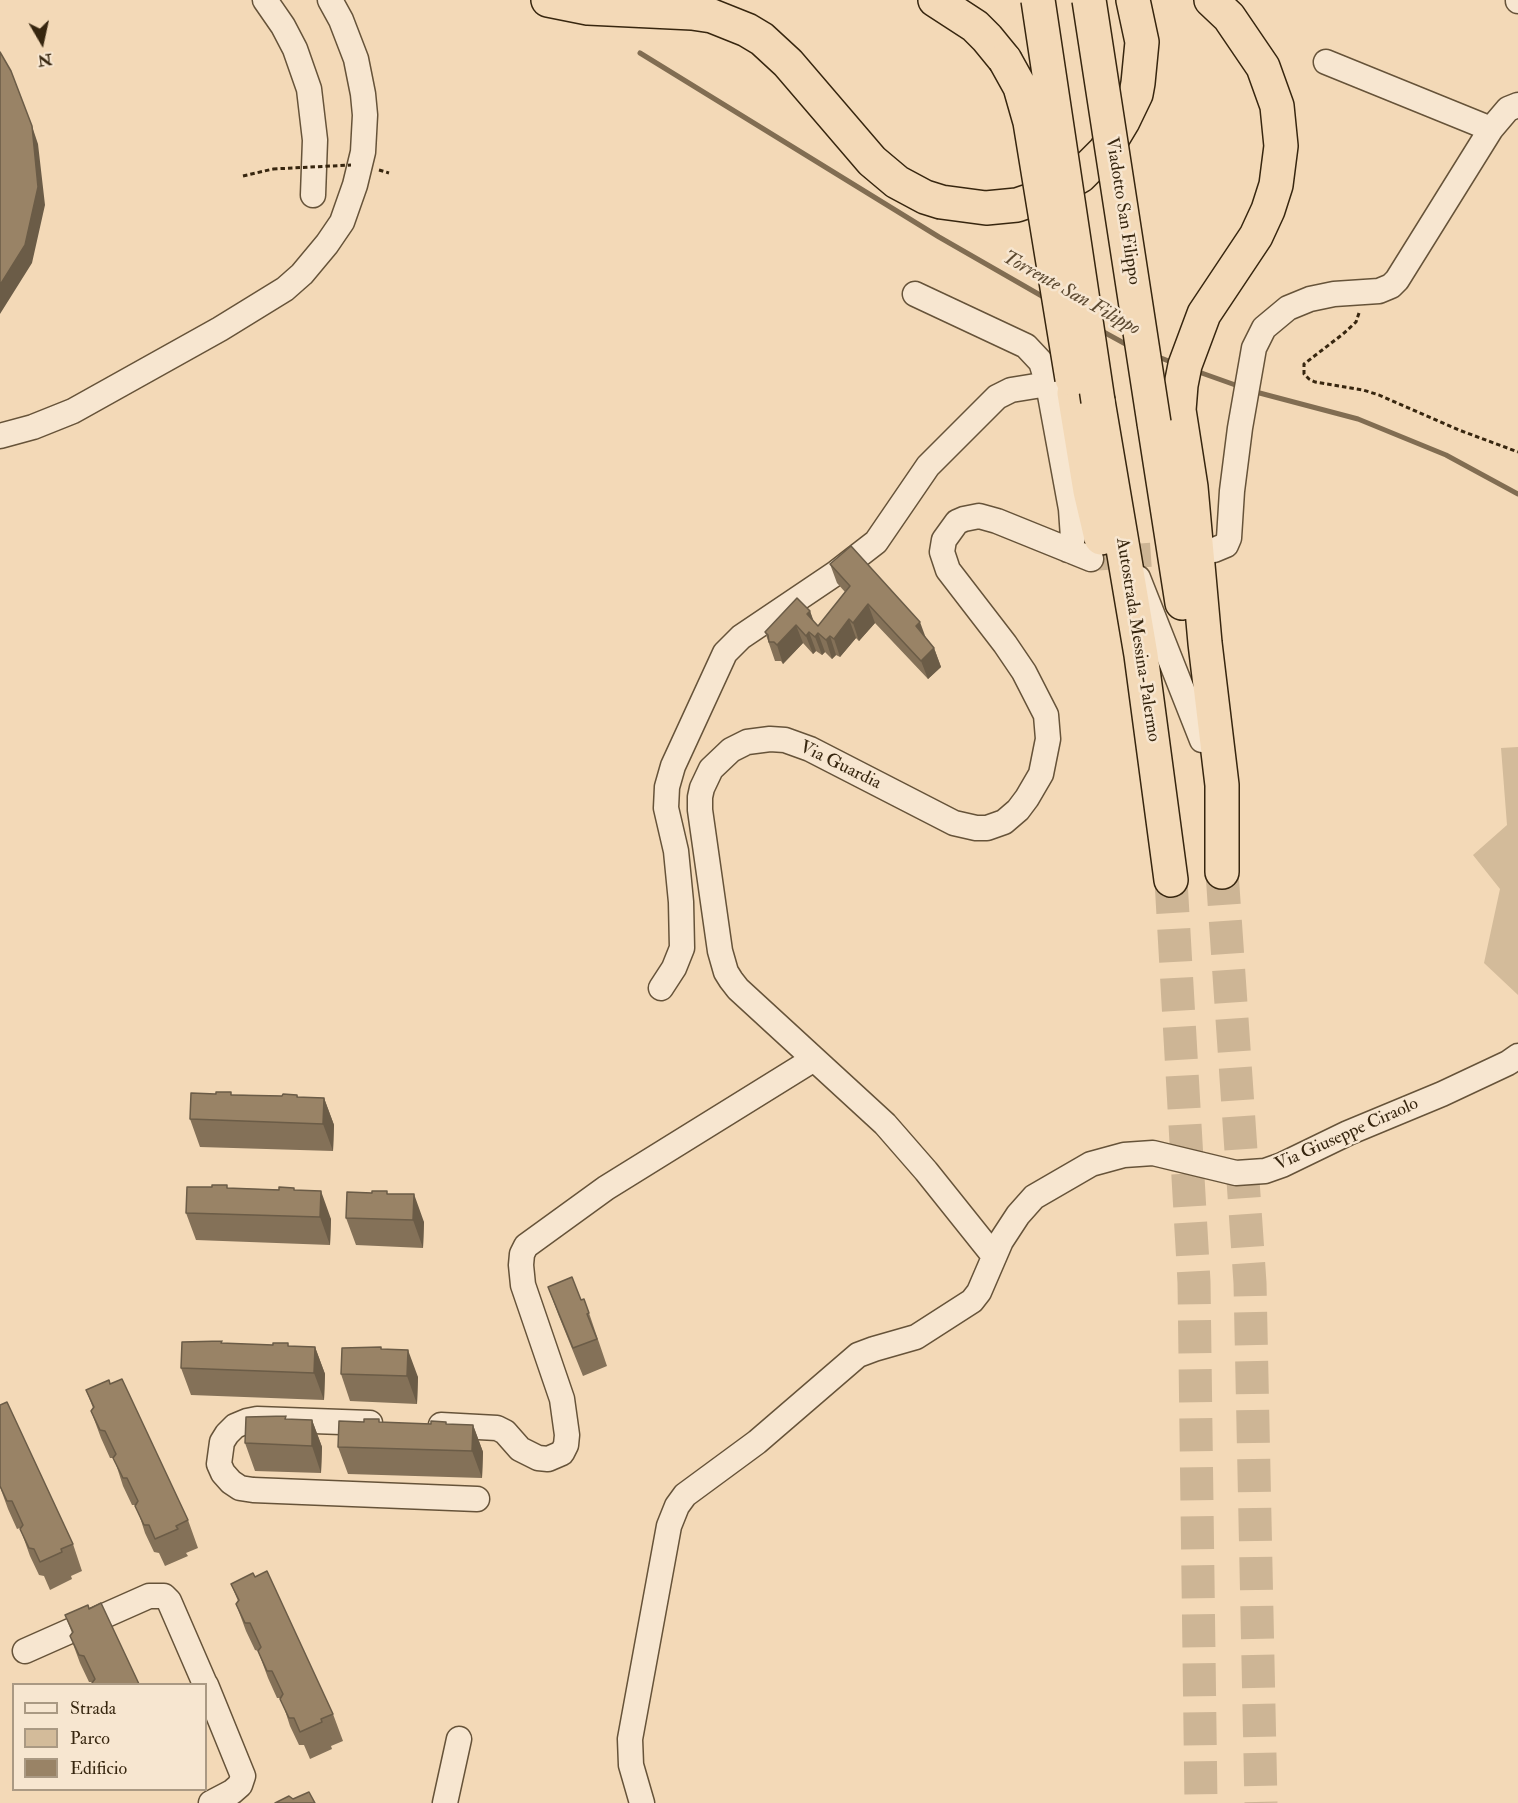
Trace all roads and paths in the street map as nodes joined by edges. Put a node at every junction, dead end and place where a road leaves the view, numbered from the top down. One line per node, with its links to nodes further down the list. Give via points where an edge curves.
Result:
1 (265, 0): 14 (street, via 295,49 309,89 315,140)
2 (330, 0): 19 (street, via 356,59 365,115 356,185 342,222 327,244 285,289 220,329 73,411)
3 (548, 0): 8 (highway, via 588,8 712,16 747,30 788,63 872,161 897,182 941,202 986,208 1017,205 1049,194 1080,176 1105,151 1136,94 1142,53)
4 (935, 0): 17 (highway, bridge, via 975,26 1005,60 1020,87 1030,122)
5 (1038, 0): 17 (highway, bridge)
6 (1089, 0): 18 (highway, Viadotto San Filippo, bridge)
7 (1211, 0): 18 (highway, via 1229,16 1263,67 1279,117 1280,157 1263,223 1204,314)
8 (1136, 9)
9 (1326, 62): 11 (street)
10 (1518, 105): 11 (street, via 1508,109)
11 (1491, 129): 15 (street, via 1397,280 1386,289)
12 (351, 165): 13 (path, bridge, via 273,169)
13 (243, 176)
14 (313, 195)
15 (1367, 292): 20 (path, via 1356,322 1304,364 1304,374 1315,382 1379,395); 24 (street, via 1321,296 1288,308 1263,328 1254,348 1240,428 1229,538 1226,545)
16 (915, 294): 17 (street, via 1026,346)
17 (1073, 393): 22 (highway, Autostrada Messina-Palermo); 23 (street, via 1073,538); 29 (highway, via 1092,499 1114,587 1138,740); 31 (street, via 1011,390 997,397 928,466 876,542 741,637 725,653 667,787 666,808 676,851 681,902)
18 (1167, 417): 21 (highway); 27 (highway, via 1191,487 1222,785 1221,872)
19 (0, 436)
20 (1518, 452)
21 (1171, 532): 26 (street); 27 (highway)
22 (1121, 538): 26 (street); 28 (highway, Autostrada Messina-Palermo)
23 (1068, 550): 25 (street, Via Guardia); 32 (street, Via Guardia, via 979,516 957,522 942,546 948,570 1024,672 1046,715 1048,739 1041,774 1018,810 1004,822 987,828 954,823 785,740 747,742 731,750 711,769 702,788 700,810)
24 (1214, 550)
25 (1091, 559)
26 (1162, 639): 27 (street); 28 (street)
27 (1202, 741)
28 (1154, 746): 29 (highway, Autostrada Messina-Palermo)
29 (1165, 828): 30 (highway, Autostrada Messina-Palermo)
30 (1171, 880)
31 (682, 948): 32 (street); 33 (street)
32 (722, 963): 35 (street, Via Guardia, via 738,989)
33 (661, 988)
34 (1518, 1056): 36 (street, Via Giuseppe Ciraolo, via 1442,1094 1265,1171 1236,1173 1142,1153 1091,1164 1026,1204)
35 (814, 1059): 36 (street, Via Guardia, via 885,1124); 37 (street, via 606,1188 526,1246 521,1265 523,1285 562,1399 567,1435 562,1453 548,1459 528,1455 497,1428 257,1419 235,1426 222,1442 219,1464 240,1488)
36 (994, 1256): 44 (street, Via Giuseppe Ciraolo, via 979,1292 965,1306 916,1337 858,1355 757,1442 685,1495 677,1506 669,1526 630,1738 631,1764)
37 (477, 1498)
38 (25, 1651): 39 (street, via 149,1596 164,1596)
39 (204, 1683)
40 (207, 1690): 42 (street, via 243,1776 232,1792)
41 (459, 1739): 43 (street)
42 (212, 1803)
43 (445, 1803)
44 (642, 1803)

